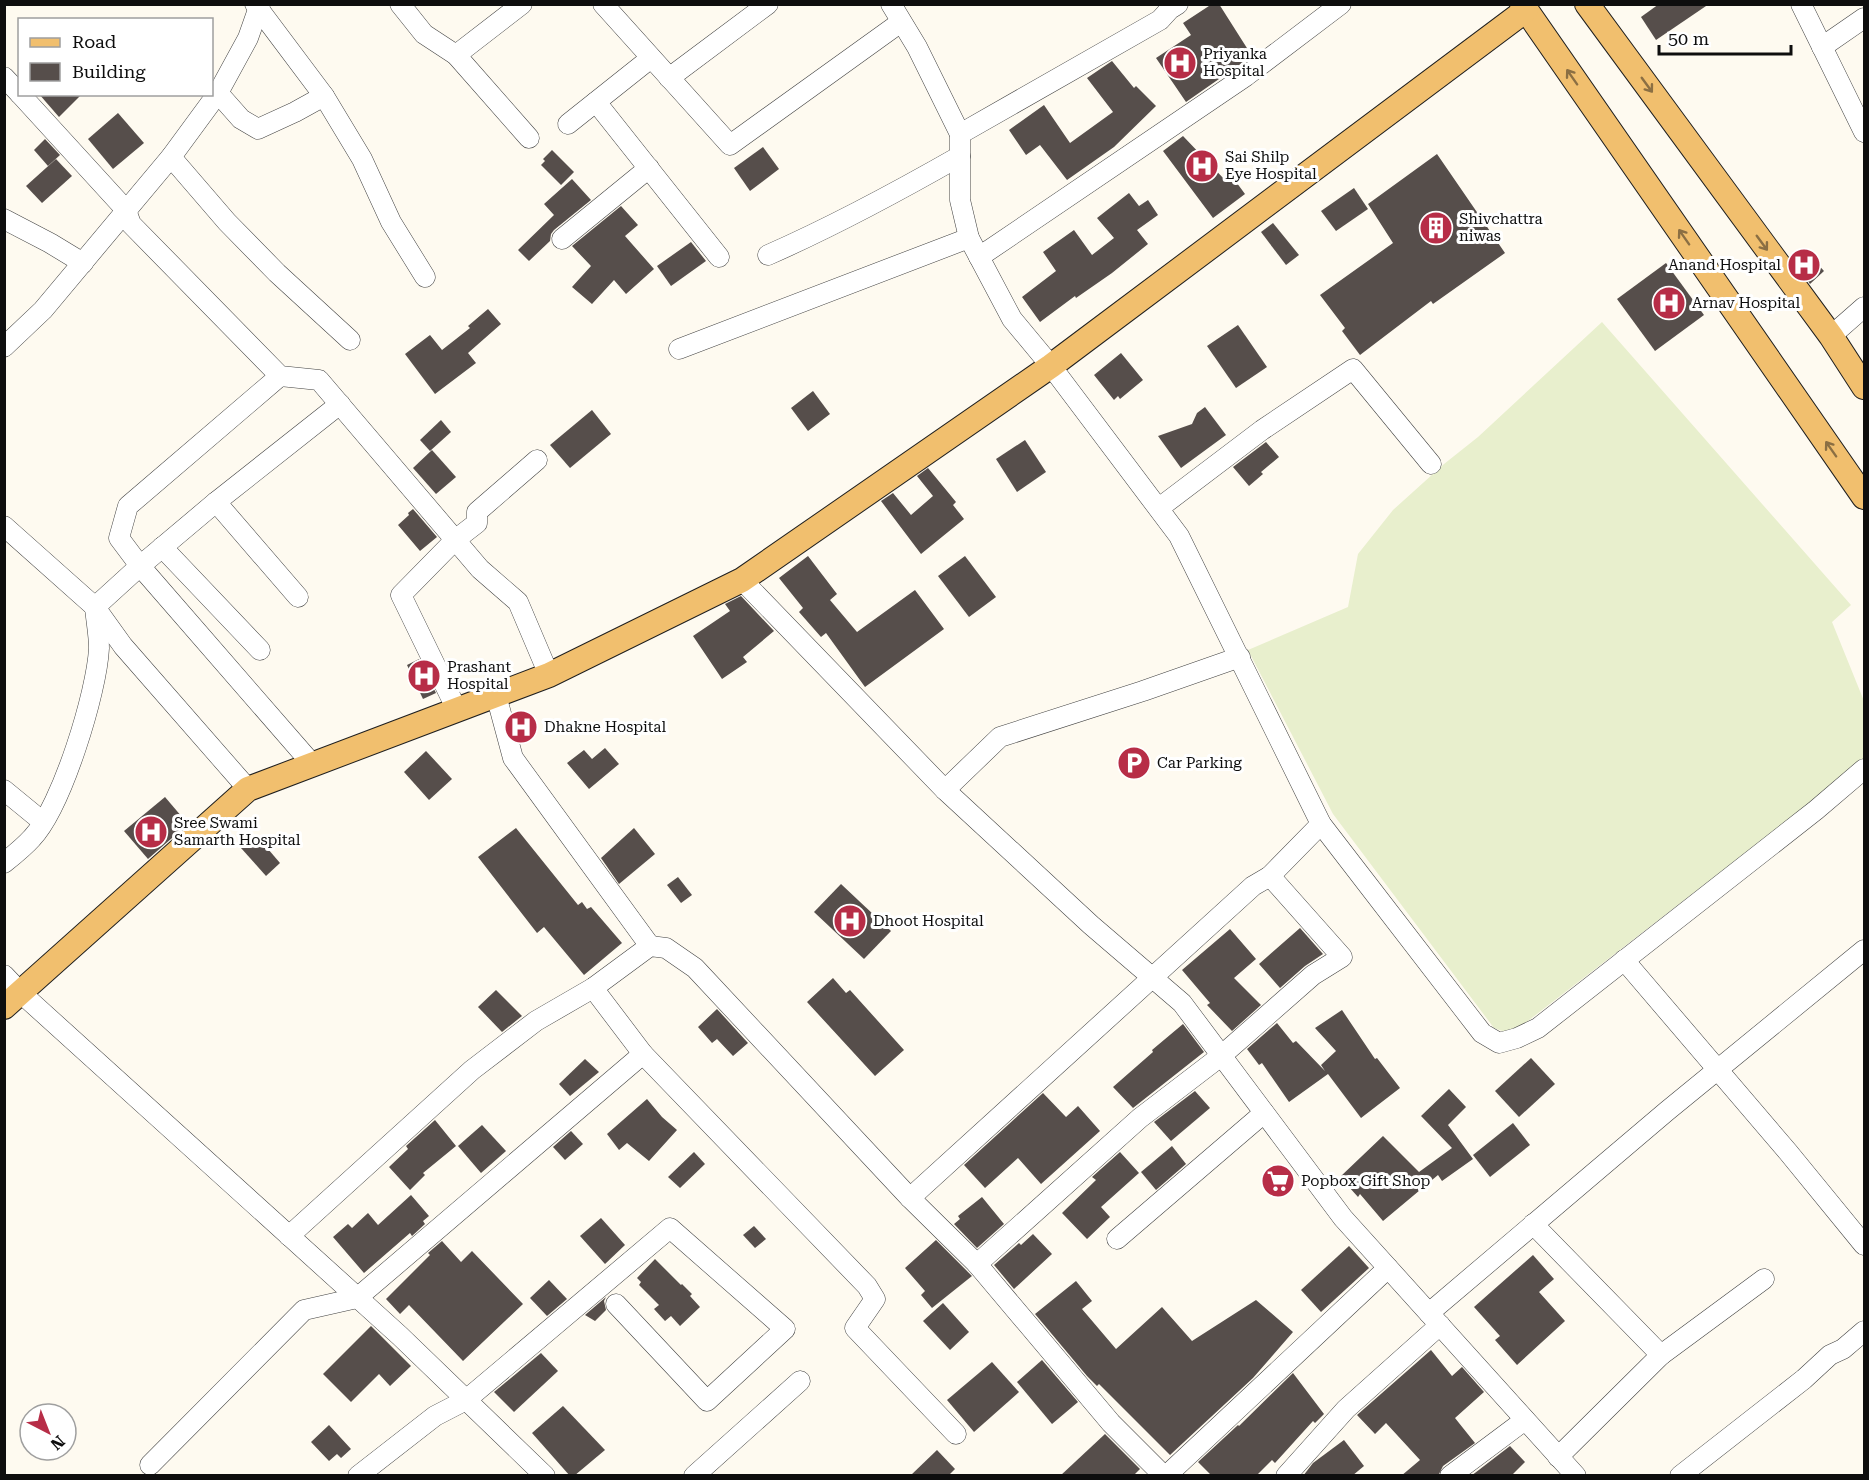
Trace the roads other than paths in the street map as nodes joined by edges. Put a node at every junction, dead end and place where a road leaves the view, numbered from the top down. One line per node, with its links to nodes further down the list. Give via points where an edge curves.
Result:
1 (400, 4): 15 (street, via 424,34)
2 (522, 4): 15 (street)
3 (603, 4): 16 (street)
4 (768, 4): 18 (street)
5 (891, 4): 13 (street)
6 (1341, 4): 37 (street, via 1246,76)
7 (1587, 4): 41 (main road, one-way to 41)
8 (1801, 4): 14 (street)
9 (258, 5): 20 (street, via 248,38); 22 (street)
10 (1171, 6): 26 (street, via 1160,20)
11 (1524, 7): 45 (main road); 51 (main road, one-way to 11)
12 (1864, 18): 14 (street)
13 (901, 22): 18 (street, via 729,145); 26 (street)
14 (1822, 47): 24 (street)
15 (456, 54): 27 (street)
16 (651, 58): 18 (street); 23 (street)
17 (4, 77): 19 (street)
18 (669, 78)
19 (18, 92)
20 (218, 93): 22 (street, via 241,119 258,129); 29 (street)
21 (22, 96): 31 (street)
22 (324, 96): 39 (street)
23 (596, 102): 25 (street); 30 (street)
24 (1863, 123)
25 (568, 124)
26 (960, 134): 28 (street)
27 (529, 138)
28 (960, 156): 33 (street, via 960,200); 35 (street, via 877,204)
29 (171, 157): 31 (street); 42 (street, via 270,266)
30 (649, 168): 34 (street); 36 (street)
31 (126, 210): 38 (street); 46 (street, via 131,224)
32 (4, 219): 38 (street)
33 (969, 238): 37 (street); 44 (street)
34 (562, 239)
35 (768, 255)
36 (718, 257)
37 (979, 257): 45 (street, via 1012,319)
38 (83, 263): 43 (street, via 43,310)
39 (425, 277)
40 (1864, 308): 41 (street)
41 (1831, 336): 47 (main road)
42 (350, 340)
43 (4, 347)
44 (679, 349)
45 (1051, 366): 53 (street); 58 (main road)
46 (280, 375): 48 (street, via 319,380); 57 (street, via 128,506 119,538)
47 (1864, 387)
48 (340, 404): 52 (street); 55 (street)
49 (537, 460): 55 (street, via 477,512 477,523)
50 (1431, 464): 53 (street, via 1353,369)
51 (1864, 497)
52 (216, 502): 56 (street); 59 (street)
53 (1159, 508): 62 (street, via 1179,536)
54 (4, 526): 60 (street)
55 (455, 540): 63 (street, via 480,569 518,602); 65 (street, via 401,595)
56 (162, 547): 57 (street); 61 (street)
57 (140, 566): 60 (street); 66 (street)
58 (742, 580): 63 (main road); 70 (street)
59 (298, 597)
60 (95, 607): 68 (street, via 123,646); 71 (street, via 99,648 91,694 56,800)
61 (260, 650)
62 (1240, 657): 70 (street, via 1000,737); 72 (street)
63 (549, 675): 64 (main road)
64 (496, 695): 65 (main road); 75 (street, via 513,758)
65 (457, 710): 66 (main road)
66 (313, 765): 68 (main road)
67 (1864, 769): 77 (street)
68 (248, 789): 81 (main road)
69 (4, 790): 71 (street)
70 (945, 790): 79 (street)
71 (43, 822): 73 (street, via 33,837)
72 (1321, 824): 74 (street); 77 (street, via 1482,1033 1498,1042 1538,1028)
73 (4, 863)
74 (1270, 876): 79 (street, via 1253,886); 83 (street, via 1342,957 1313,975)
75 (650, 946): 80 (street); 86 (street, via 666,948 695,968)
76 (1864, 950): 84 (street)
77 (1624, 960): 84 (street)
78 (4, 975): 81 (street)
79 (1152, 978): 83 (street, via 1182,1003); 86 (street)
80 (593, 988): 82 (street); 88 (street, via 536,1021 472,1071)
81 (13, 1000): 88 (street)
82 (643, 1054): 94 (street); 102 (street, via 867,1286 875,1299 855,1328)
83 (1221, 1056): 85 (street); 91 (street, via 1140,1118)
84 (1717, 1070): 87 (street); 90 (street)
85 (1264, 1113): 89 (street); 92 (street, via 1343,1218)
86 (910, 1198): 91 (street)
87 (1533, 1224): 96 (street); 98 (street)
88 (289, 1236): 94 (street)
89 (1117, 1239)
90 (1864, 1245)
91 (976, 1264): 109 (street, via 1111,1423)
92 (1388, 1268): 96 (street); 109 (street)
93 (1764, 1279): 98 (street)
94 (357, 1298): 100 (street); 103 (street, via 304,1310)
95 (616, 1304): 100 (street, via 707,1401 785,1329 670,1228)
96 (1434, 1319): 101 (street); 105 (street)
97 (1864, 1331): 111 (street)
98 (1661, 1355): 104 (street)
99 (800, 1381): 108 (street)
100 (466, 1400): 106 (street, via 435,1416); 107 (street)
101 (1525, 1420): 104 (street); 110 (street)
102 (956, 1434)
103 (150, 1465)
104 (1565, 1469)
105 (1286, 1475)
106 (358, 1476)
107 (545, 1476)
108 (694, 1476)
109 (1165, 1476)
110 (1450, 1476)
111 (1680, 1476)

